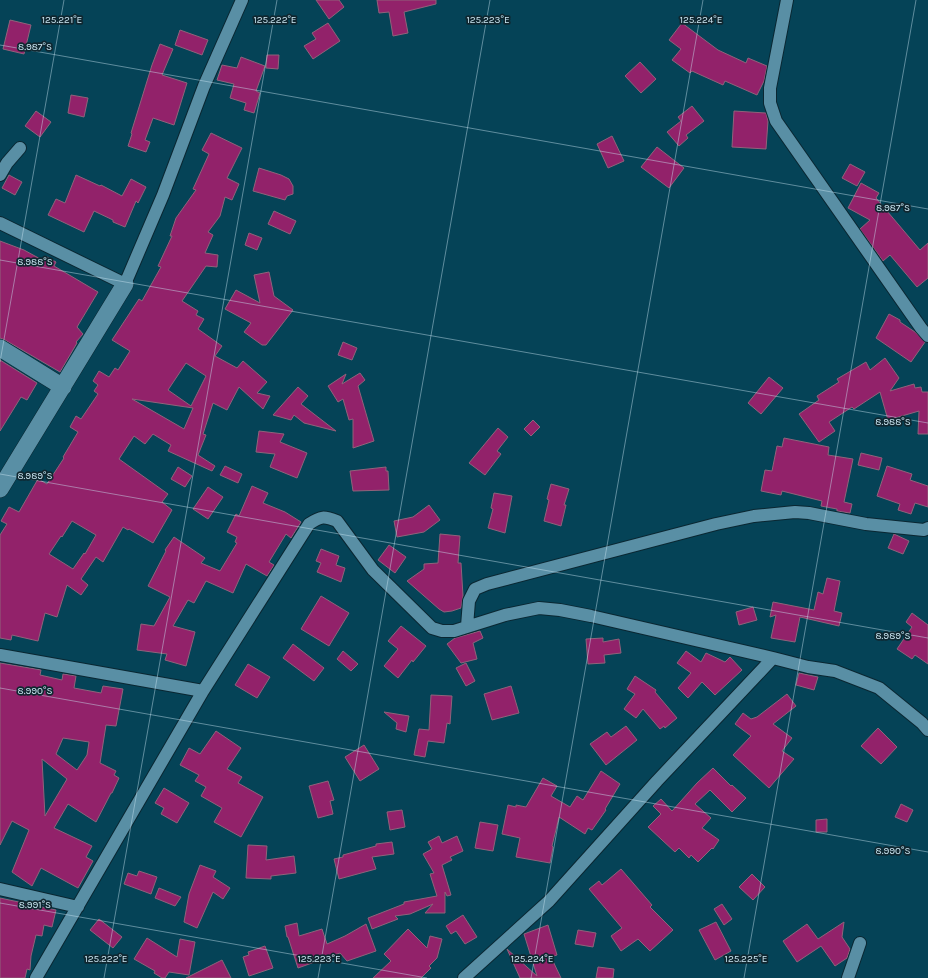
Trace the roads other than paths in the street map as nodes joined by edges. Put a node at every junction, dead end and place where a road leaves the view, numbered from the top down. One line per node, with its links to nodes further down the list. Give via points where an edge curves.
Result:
1 (242, 0): 6 (street, via 204,86 163,196)
2 (786, 0): 7 (street, via 770,88 770,103 776,120)
3 (20, 148): 4 (street)
4 (0, 175)
5 (0, 223): 6 (street)
6 (125, 284): 9 (street)
7 (928, 336)
8 (0, 348): 9 (street)
9 (63, 387): 10 (street)
10 (0, 489)
11 (928, 528): 12 (street, via 924,530 866,524 795,512 754,516 475,588 469,601)
12 (467, 626): 14 (street, via 539,608 560,610); 15 (street, via 442,632 432,628 373,570 337,521 319,517 309,524)
13 (0, 655): 15 (street)
14 (773, 658): 16 (street, via 835,671 880,688); 21 (street, via 549,901)
15 (203, 691): 18 (street)
16 (928, 730)
17 (0, 888): 18 (street)
18 (78, 907): 20 (street)
19 (860, 943): 22 (street)
20 (36, 978)
21 (464, 978)
22 (848, 978)

